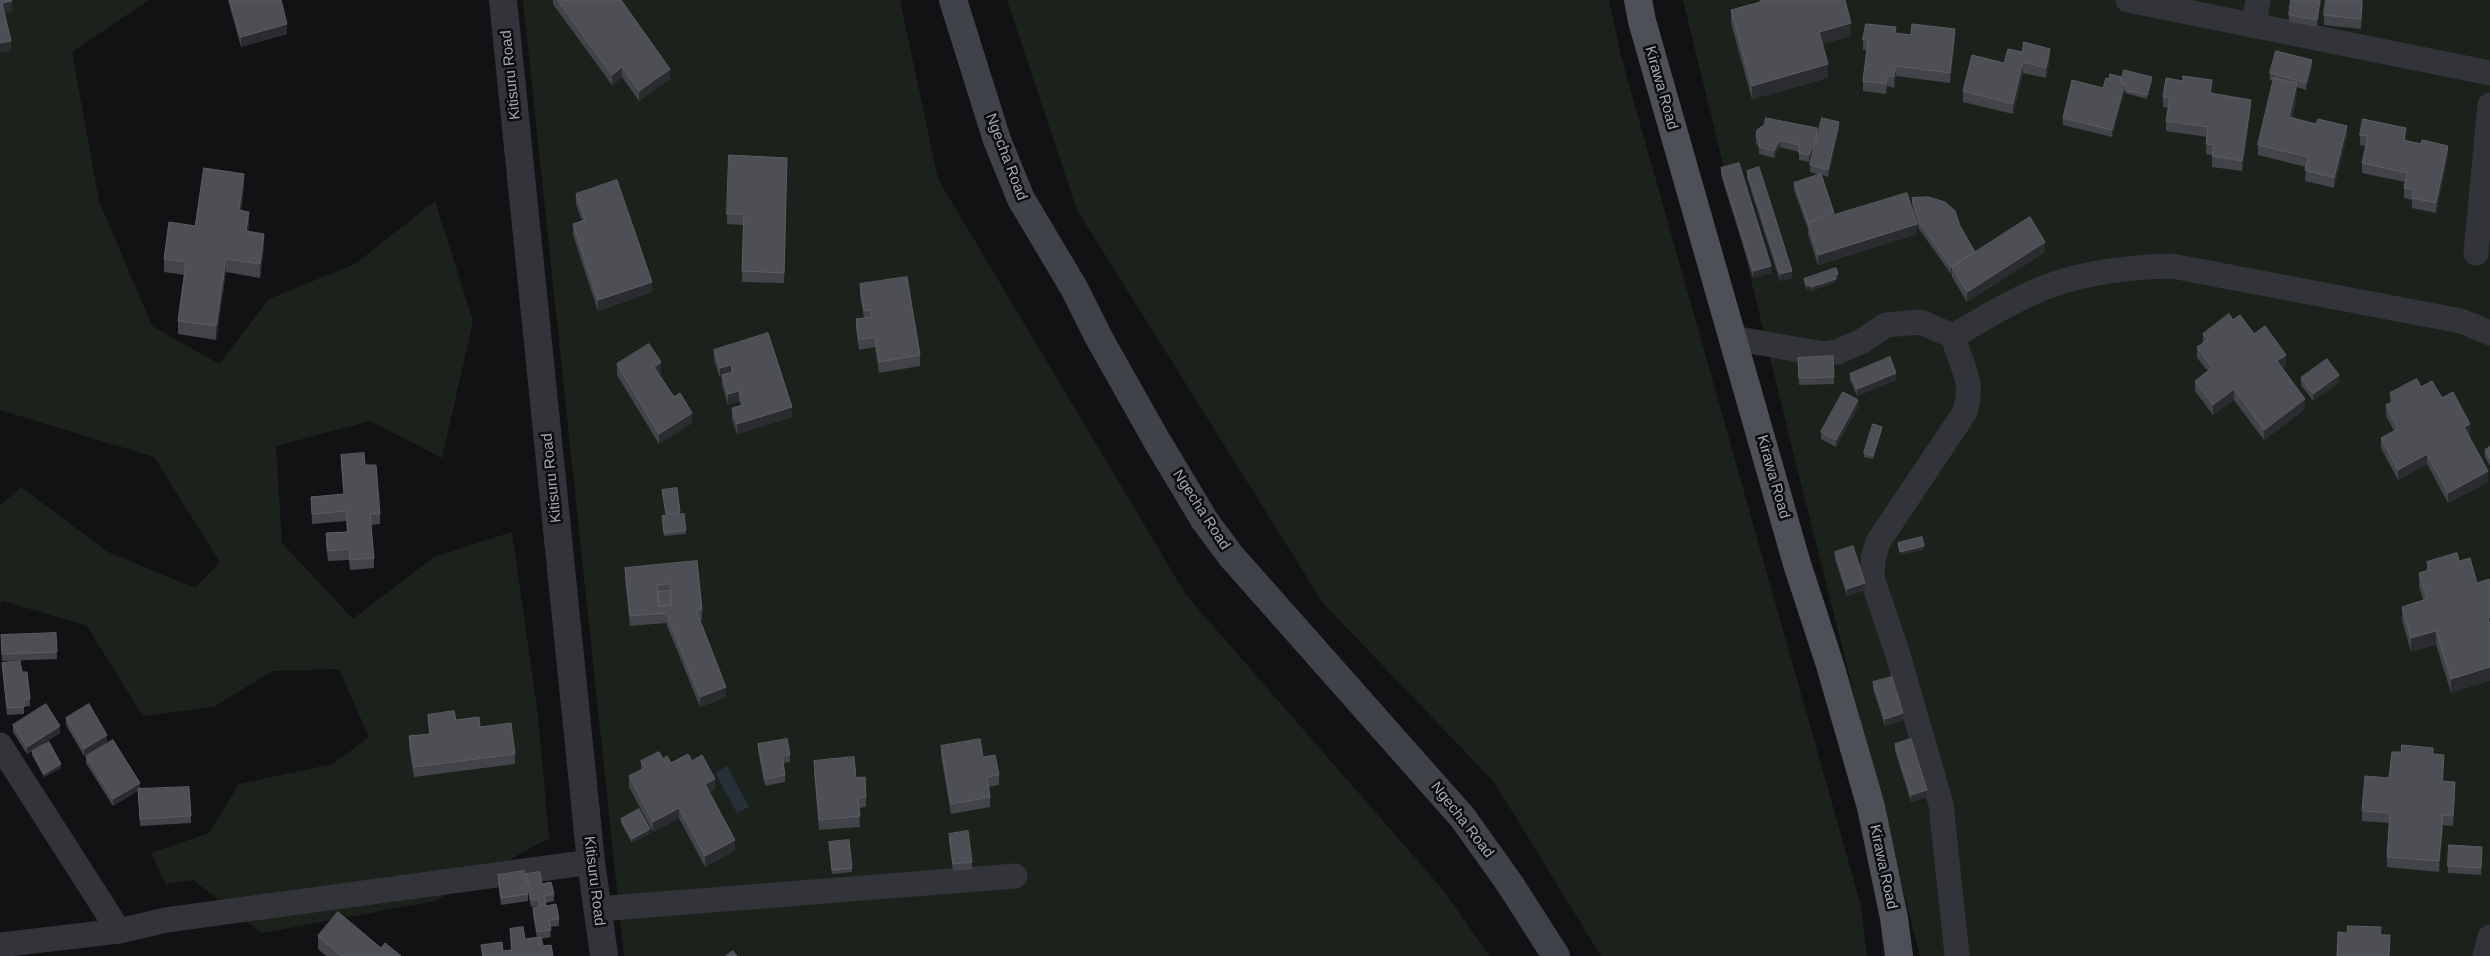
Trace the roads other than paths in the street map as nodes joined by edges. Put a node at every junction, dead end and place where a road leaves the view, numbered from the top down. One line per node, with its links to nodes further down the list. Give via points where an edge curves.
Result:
1 (504, 0): 14 (street, Kitisuru Road)
2 (953, 0): 22 (main road, Ngecha Road, via 997,140 1021,200 1204,521 1241,568 1464,818)
3 (1638, 0): 12 (main road, Kirawa Road)
4 (2128, 0): 6 (street)
5 (2258, 0): 6 (street)
6 (2254, 26): 7 (street)
7 (2490, 73)
8 (2490, 105): 9 (street)
9 (2476, 252)
10 (2490, 334): 11 (street, via 2461,321 2172,266 2141,266 2107,271 2035,291)
11 (1953, 336): 12 (street, via 1920,322 1886,325 1862,341 1824,354); 24 (street, via 1970,384 1970,398 1965,412 1878,542 1872,559 1872,578 1941,804)
12 (1733, 338): 23 (main road, Kirawa Road, via 1871,807)
13 (0, 744): 17 (street)
14 (591, 862): 16 (street, Kitisuru Road); 17 (street, via 166,920)
15 (1015, 876): 16 (street)
16 (598, 909): 21 (street, Kitisuru Road)
17 (119, 932): 20 (street)
18 (2490, 937): 25 (street)
19 (0, 945): 20 (street)
20 (50, 949)
21 (604, 956)
22 (1556, 956)
23 (1899, 956)
24 (1957, 956)
25 (2485, 956)

